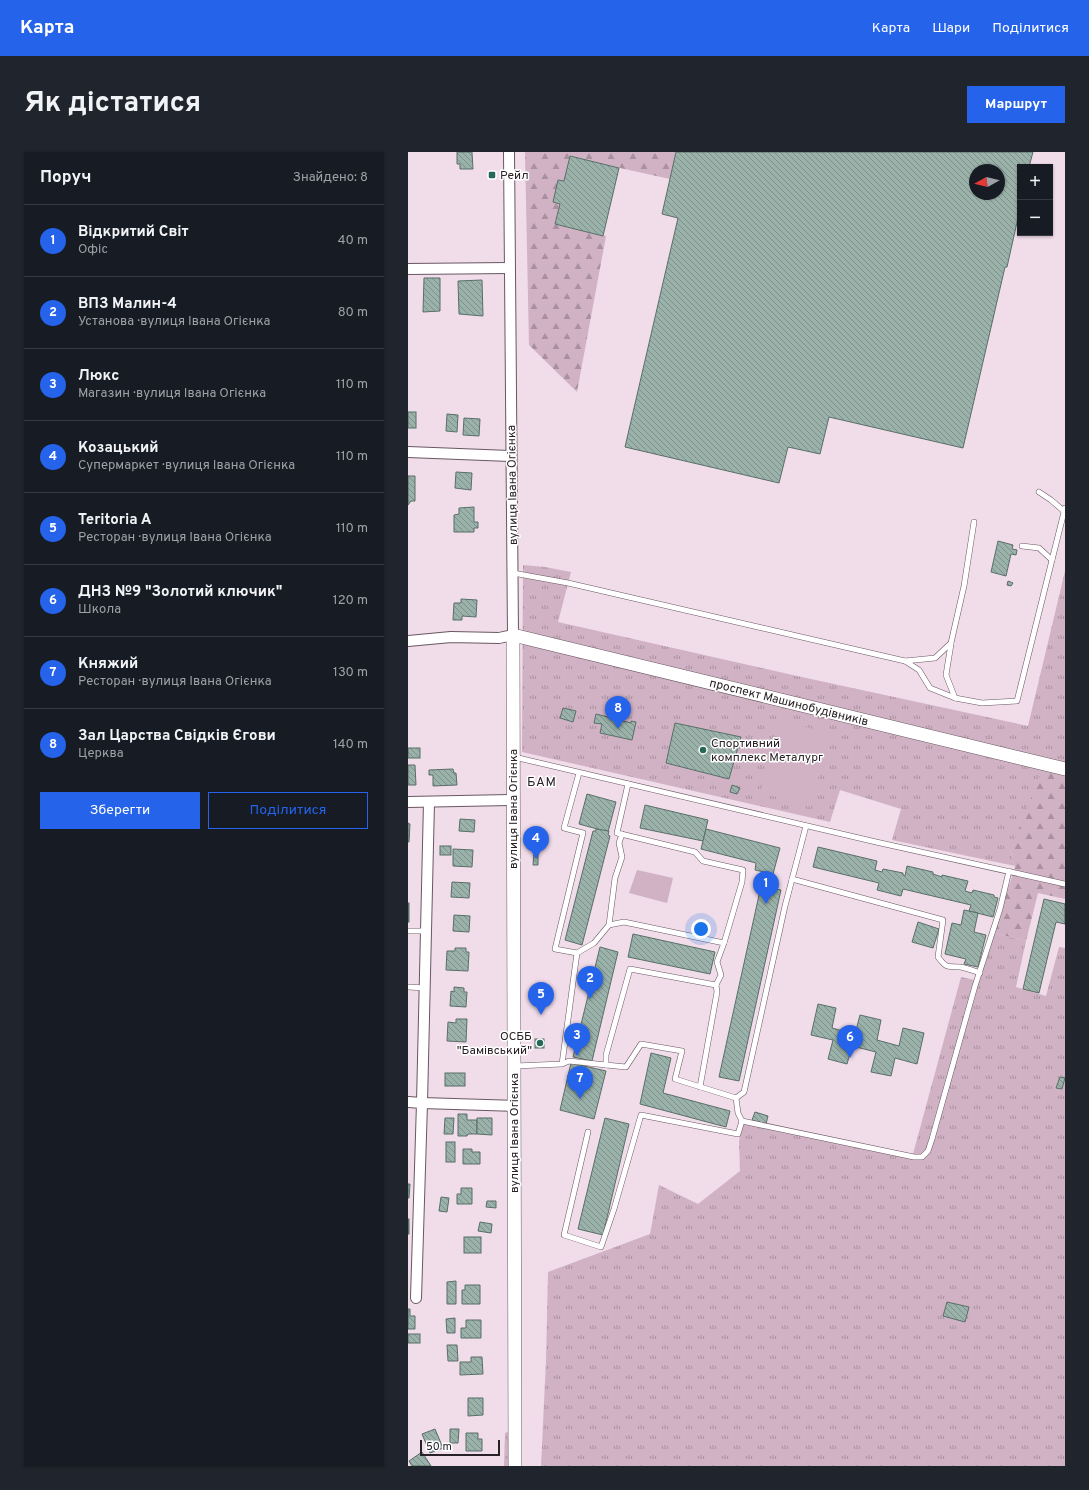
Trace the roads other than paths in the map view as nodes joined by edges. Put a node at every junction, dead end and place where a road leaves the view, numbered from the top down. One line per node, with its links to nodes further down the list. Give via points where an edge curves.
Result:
1 (509, 152): 2 (street, вулиця Івана Огієнка)
2 (509, 268): 3 (street); 5 (street, вулиця Івана Огієнка)
3 (408, 269)
4 (408, 452): 5 (street)
5 (511, 456): 11 (street, вулиця Івана Огієнка)
6 (1039, 492): 7 (lane)
7 (1065, 511): 10 (lane)
8 (974, 522): 14 (lane, via 964,586)
9 (1022, 546): 10 (lane, via 1039,548)
10 (1052, 560): 16 (lane, via 1017,701 982,704)
11 (513, 573): 12 (street, вулиця Івана Огієнка); 15 (lane, via 568,583)
12 (513, 634): 13 (street, via 499,638 451,637); 17 (street, вулиця Івана Огієнка); 18 (street, проспект Машинобудівників)
13 (408, 641)
14 (951, 644): 15 (lane, via 935,658); 16 (lane, via 946,675)
15 (905, 661): 16 (lane, via 918,670 930,688)
16 (954, 698)
17 (513, 757): 19 (lane); 21 (street, вулиця Івана Огієнка)
18 (1065, 769)
19 (579, 773): 20 (lane); 33 (lane, via 564,828 583,833 555,948)
20 (628, 784): 24 (lane); 25 (lane, via 617,833)
21 (513, 800): 23 (street); 40 (street, вулиця Івана Огієнка)
22 (408, 802): 23 (street)
23 (429, 802): 31 (street)
24 (806, 826): 26 (lane); 27 (lane)
25 (622, 834): 29 (lane, via 622,857 615,878); 32 (lane, via 695,852 704,861 743,870 742,882)
26 (1009, 871): 28 (lane); 34 (lane)
27 (792, 879): 34 (lane, via 943,920 938,957 952,968 960,967); 42 (lane, via 744,1092)
28 (1065, 884)
29 (609, 925): 32 (lane, via 624,922); 33 (lane, via 594,943)
30 (408, 931): 31 (lane)
31 (426, 931): 37 (street)
32 (724, 943): 35 (lane, via 717,962 721,974)
33 (577, 953): 38 (lane)
34 (980, 973): 46 (lane, via 932,1139 922,1157)
35 (716, 985): 39 (lane, via 630,968 606,1056); 41 (lane, via 717,992)
36 (408, 988): 37 (lane)
37 (425, 988): 44 (street)
38 (562, 1064): 39 (lane, via 569,1061); 40 (lane)
39 (606, 1065): 41 (lane, via 626,1067 641,1044 682,1051 675,1079)
40 (514, 1066): 45 (street, вулиця Івана Огієнка)
41 (700, 1087): 42 (lane)
42 (736, 1098): 46 (lane)
43 (408, 1102): 44 (street)
44 (422, 1103): 45 (street); 48 (street)
45 (514, 1106): 49 (street, вулиця Івана Огієнка)
46 (742, 1121): 47 (lane, via 738,1134 641,1115 602,1248 564,1236)
47 (588, 1132)
48 (416, 1298)
49 (515, 1466)

